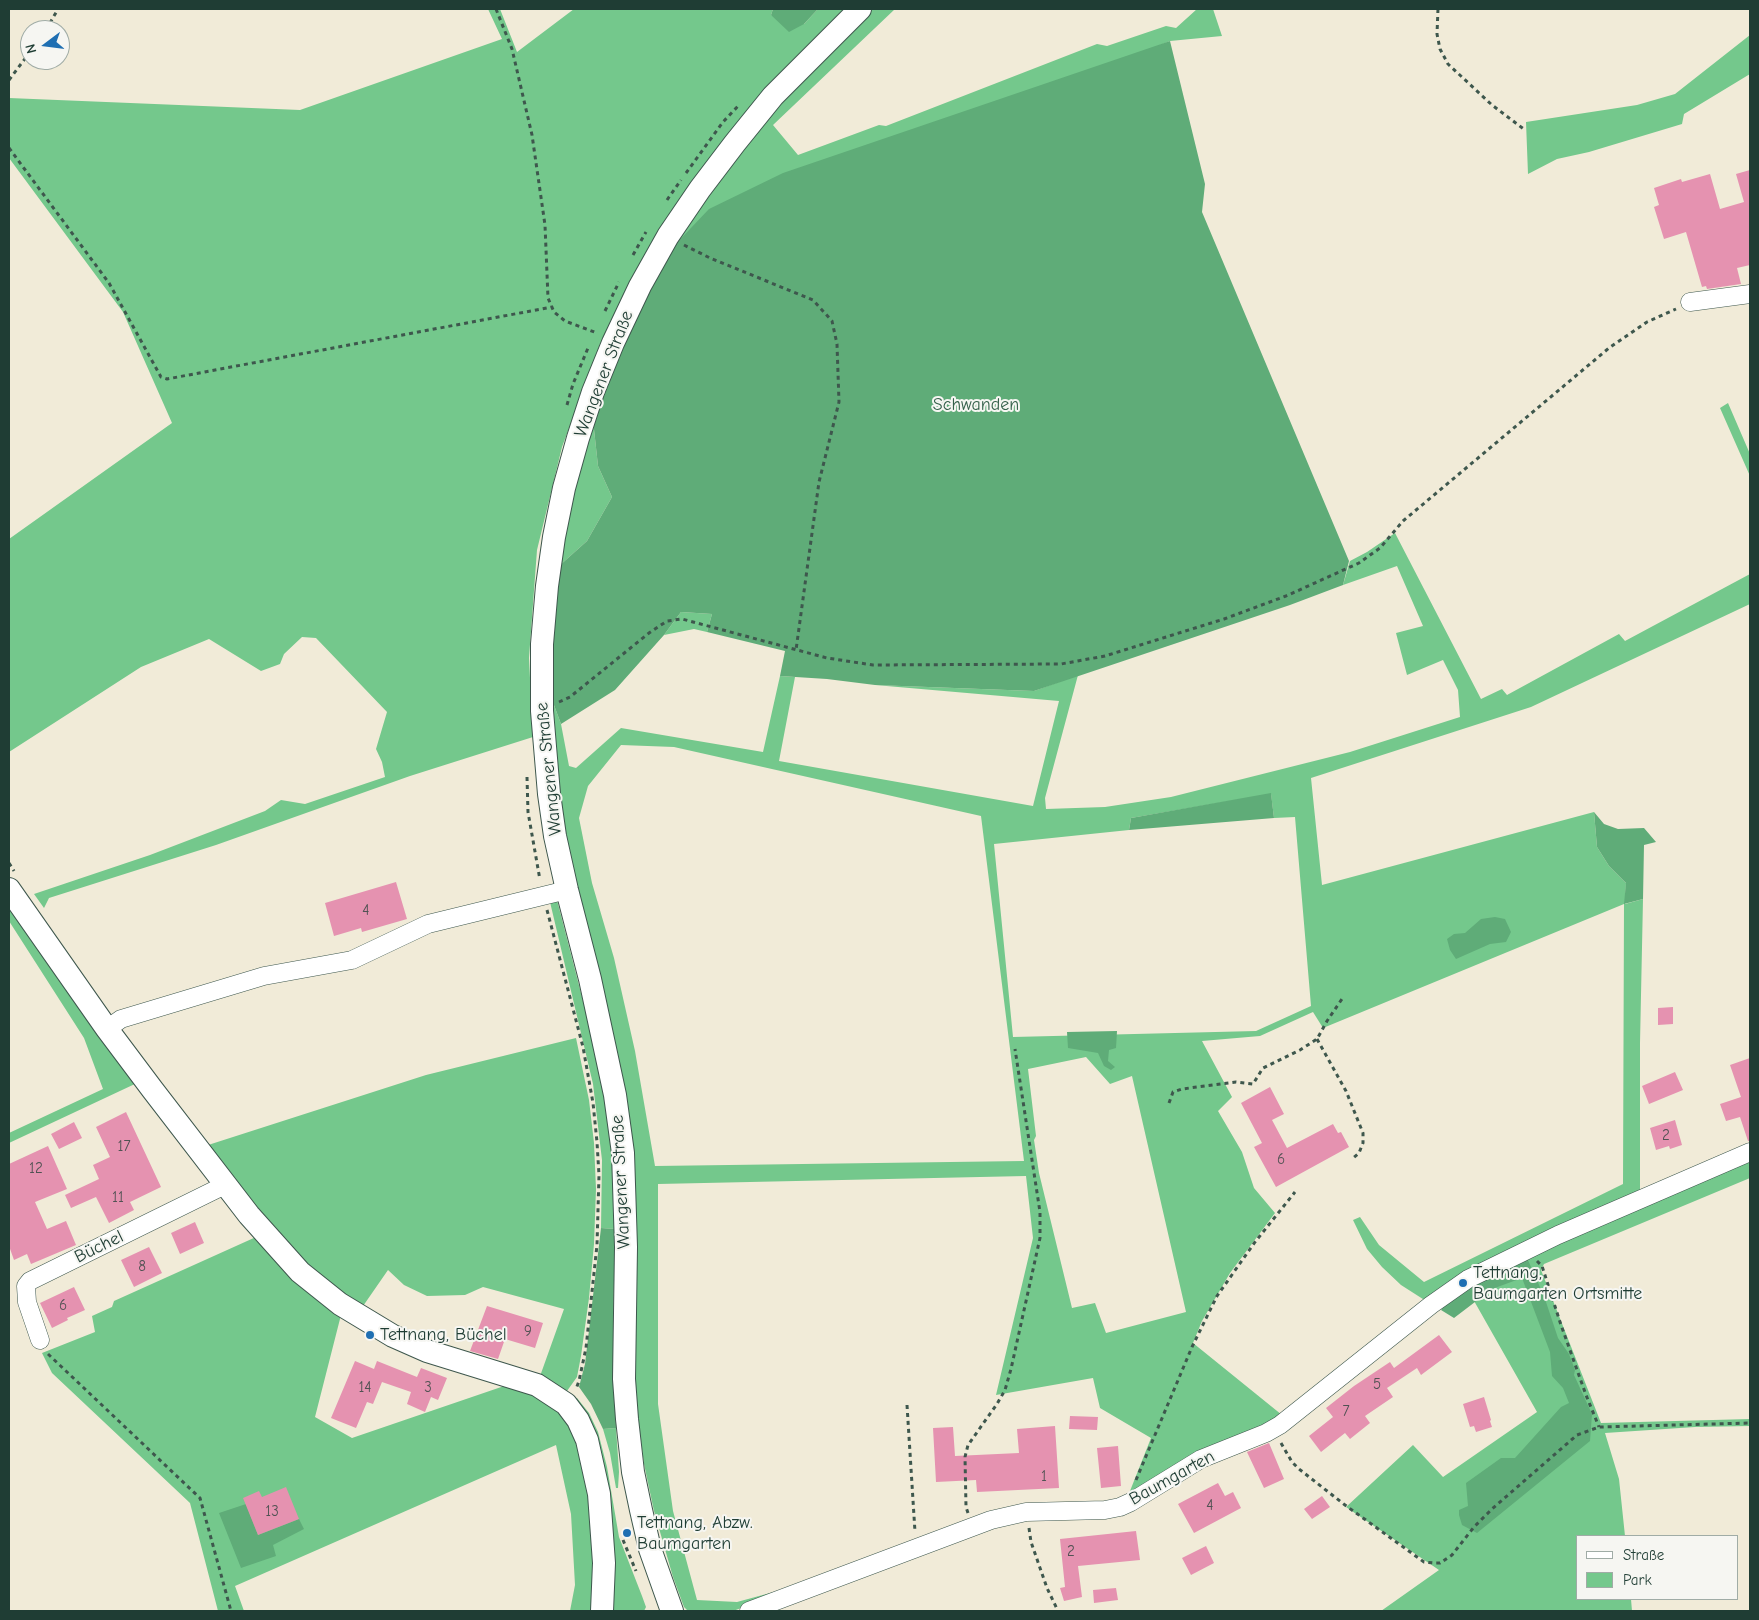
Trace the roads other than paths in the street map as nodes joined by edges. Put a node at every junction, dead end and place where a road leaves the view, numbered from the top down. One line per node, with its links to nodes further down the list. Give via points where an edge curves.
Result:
1 (860, 9): 4 (main road, Wangener Straße, via 779,90 700,189 640,286 593,392 564,488 554,537 542,644 542,711 549,794)
2 (1750, 294): 3 (street)
3 (1690, 302)
4 (567, 890): 6 (street, via 428,924 352,960 264,976 121,1019); 11 (main road, Wangener Straße, via 615,1095 623,1153 626,1247 624,1379 628,1419 640,1510)
5 (12, 899): 6 (main road)
6 (107, 1029): 8 (main road)
7 (1750, 1152): 12 (street, Baumgarten, via 1558,1235 1468,1279 1280,1425 1201,1459 1131,1502 1105,1510 1026,1512 1001,1517)
8 (225, 1185): 9 (street, Büchel, via 30,1281 26,1286 27,1302); 10 (main road, via 300,1272 358,1316 427,1351 537,1386 566,1404 587,1440 599,1494 604,1563)
9 (40, 1340)
10 (602, 1611)
11 (672, 1611)
12 (749, 1611)

